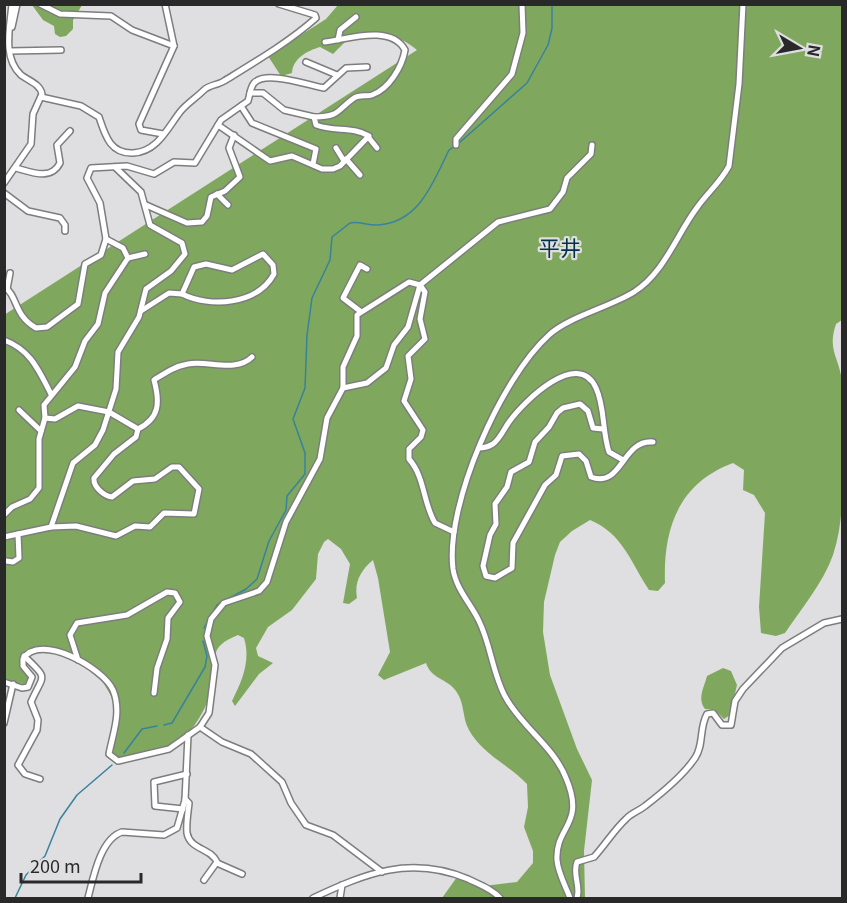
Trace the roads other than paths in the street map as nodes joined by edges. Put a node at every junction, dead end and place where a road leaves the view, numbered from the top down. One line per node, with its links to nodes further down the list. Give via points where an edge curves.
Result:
1 (12, 4): 9 (street)
2 (17, 4): 9 (street)
3 (40, 4): 12 (street, via 60,14 111,16 132,30)
4 (165, 4): 12 (street)
5 (279, 4): 24 (street, via 316,18 246,67 206,88)
6 (522, 4): 27 (street, via 523,33 512,74 456,139)
7 (743, 4): 68 (street, via 729,166 693,212 662,264 642,286 547,337 511,383)
8 (356, 17): 10 (street, via 340,30)
9 (9, 31): 14 (street)
10 (338, 40): 11 (street); 21 (street, via 381,36 399,42 404,54 383,89 357,96 334,114)
11 (326, 42)
12 (174, 46): 24 (street, via 139,124 141,130)
13 (61, 50): 14 (street)
14 (10, 51): 19 (street, via 18,72 40,87)
15 (306, 62): 17 (street)
16 (367, 67): 17 (street, via 346,68)
17 (337, 75): 18 (street, via 324,88 263,77 252,85)
18 (250, 93): 20 (street); 21 (street, via 263,93 284,111)
19 (41, 97): 24 (street, via 77,104 96,115 117,150 141,152 158,143); 34 (street, via 33,114 31,144)
20 (241, 106): 22 (street, via 224,116); 32 (street, via 252,123 314,148 317,152)
21 (314, 117): 26 (street, via 316,125 336,130 352,128)
22 (218, 125): 25 (street); 33 (street, via 195,163 174,162 154,174 127,166)
23 (70, 131): 34 (street, via 57,145 60,163 52,172)
24 (163, 134)
25 (234, 135): 32 (street, via 270,161 292,156); 39 (street, via 229,148 240,177)
26 (369, 138): 30 (street); 31 (street)
27 (456, 145)
28 (592, 146): 50 (street, via 591,154 567,178 563,192 550,209 498,222)
29 (336, 148): 31 (street)
30 (377, 148)
31 (345, 160): 32 (street, via 333,169); 36 (street)
32 (313, 164)
33 (115, 167): 40 (street, via 141,192); 45 (street, via 94,166 87,174 87,182 100,203)
34 (14, 171): 35 (street); 37 (street)
35 (4, 174)
36 (360, 175)
37 (4, 183)
38 (4, 193): 44 (street, via 28,211 60,218)
39 (217, 194): 41 (street); 42 (street, via 209,199)
40 (146, 205): 42 (street, via 193,224 205,220); 55 (street, via 150,225 182,243 185,254 171,271 146,289)
41 (228, 205)
42 (208, 212): 43 (street)
43 (215, 214)
44 (65, 231)
45 (106, 239): 47 (street, via 123,248); 53 (street, via 101,255 85,264 78,304 47,327 36,328 25,321)
46 (145, 254): 47 (street)
47 (128, 258): 60 (street, via 105,293 99,321 85,341 75,367)
48 (367, 269): 56 (street, via 360,265 343,298)
49 (10, 273): 51 (street)
50 (420, 285): 56 (street, via 406,284); 59 (street, via 406,331 394,345 386,368 367,383); 72 (street, via 425,292 420,319 425,339 408,356 411,379 404,401 423,434 409,449 408,456 419,473 435,523)
51 (6, 288): 53 (street)
52 (182, 294): 52 (street, via 190,272 202,264 232,270 263,254 275,270 272,279 241,300 202,302); 55 (street, via 169,293)
53 (13, 297): 54 (street)
54 (4, 300)
55 (141, 311): 62 (street, via 118,352 116,389)
56 (360, 311): 59 (street, via 356,318 357,336 343,367)
57 (4, 340): 60 (street, via 34,361)
58 (252, 357): 64 (street, via 234,364 185,364 165,373 154,380 159,400 157,411)
59 (343, 388): 83 (street, via 327,418 320,459 286,522 267,582 259,591 224,603 211,620 207,636 214,658 213,683 209,713)
60 (51, 394): 63 (street, via 43,408)
61 (18, 410): 66 (street)
62 (109, 412): 63 (street, via 76,406 55,419); 64 (street); 71 (street, via 98,442 75,459 70,468)
63 (45, 418): 66 (street)
64 (138, 429): 71 (street, via 136,437 96,474 94,484 112,497 133,481 155,479 172,466 179,466 199,489 194,514 164,513 150,527 135,526 116,536 82,526)
65 (603, 429): 68 (street, via 596,387 584,374 574,372 541,390 509,420 494,443); 69 (street, via 611,454); 69 (street, via 593,428 588,411 580,404 556,412 535,442 529,462 511,472 507,487 496,501 496,524 489,539 484,573 495,578 513,568 513,543 545,485 556,475 562,456 581,455 589,474 599,479 611,477)
66 (41, 430): 70 (street, via 39,488 30,499)
67 (653, 442): 69 (street, via 638,444)
68 (479, 447): 72 (street, via 463,483)
69 (623, 460)
70 (4, 515)
71 (51, 526): 73 (street)
72 (454, 531): 98 (street, via 453,571 480,624 503,693 558,764 569,787 574,810 557,859)
73 (18, 534): 74 (street); 75 (street, via 19,558)
74 (4, 537)
75 (6, 561)
76 (843, 618): 99 (street, via 824,622 782,648 742,689 735,701 731,725 722,725 713,713 707,714 699,752 687,768 647,805 625,819 594,857 577,862)
77 (24, 656): 78 (street, via 47,648); 80 (street, via 22,663 31,674 30,685 24,688); 86 (street, via 43,680 32,702 39,720 36,735 18,767)
78 (78, 660): 81 (street, via 70,635 77,623 127,615 166,592 175,593 180,602 168,618); 84 (street, via 112,687 115,736 109,754 113,759 165,751)
79 (4, 682): 80 (street)
80 (13, 684): 82 (street)
81 (154, 693)
82 (4, 723)
83 (200, 727): 84 (street); 90 (street, via 224,744 251,754 282,782 306,825 333,835)
84 (188, 735): 85 (street)
85 (187, 774): 87 (street); 88 (street, via 154,782 155,806)
86 (40, 779)
87 (185, 799): 88 (street); 89 (street, via 189,803 189,838 214,856)
88 (183, 809): 94 (street, via 177,828 171,833 115,835 103,852)
89 (217, 863): 91 (street); 92 (street)
90 (382, 872): 93 (street); 97 (street, via 410,867 441,869 487,888)
91 (242, 874)
92 (204, 880)
93 (342, 885): 95 (street); 96 (street)
94 (88, 898)
95 (313, 898)
96 (340, 898)
97 (500, 898)
98 (570, 898)
99 (577, 898)

